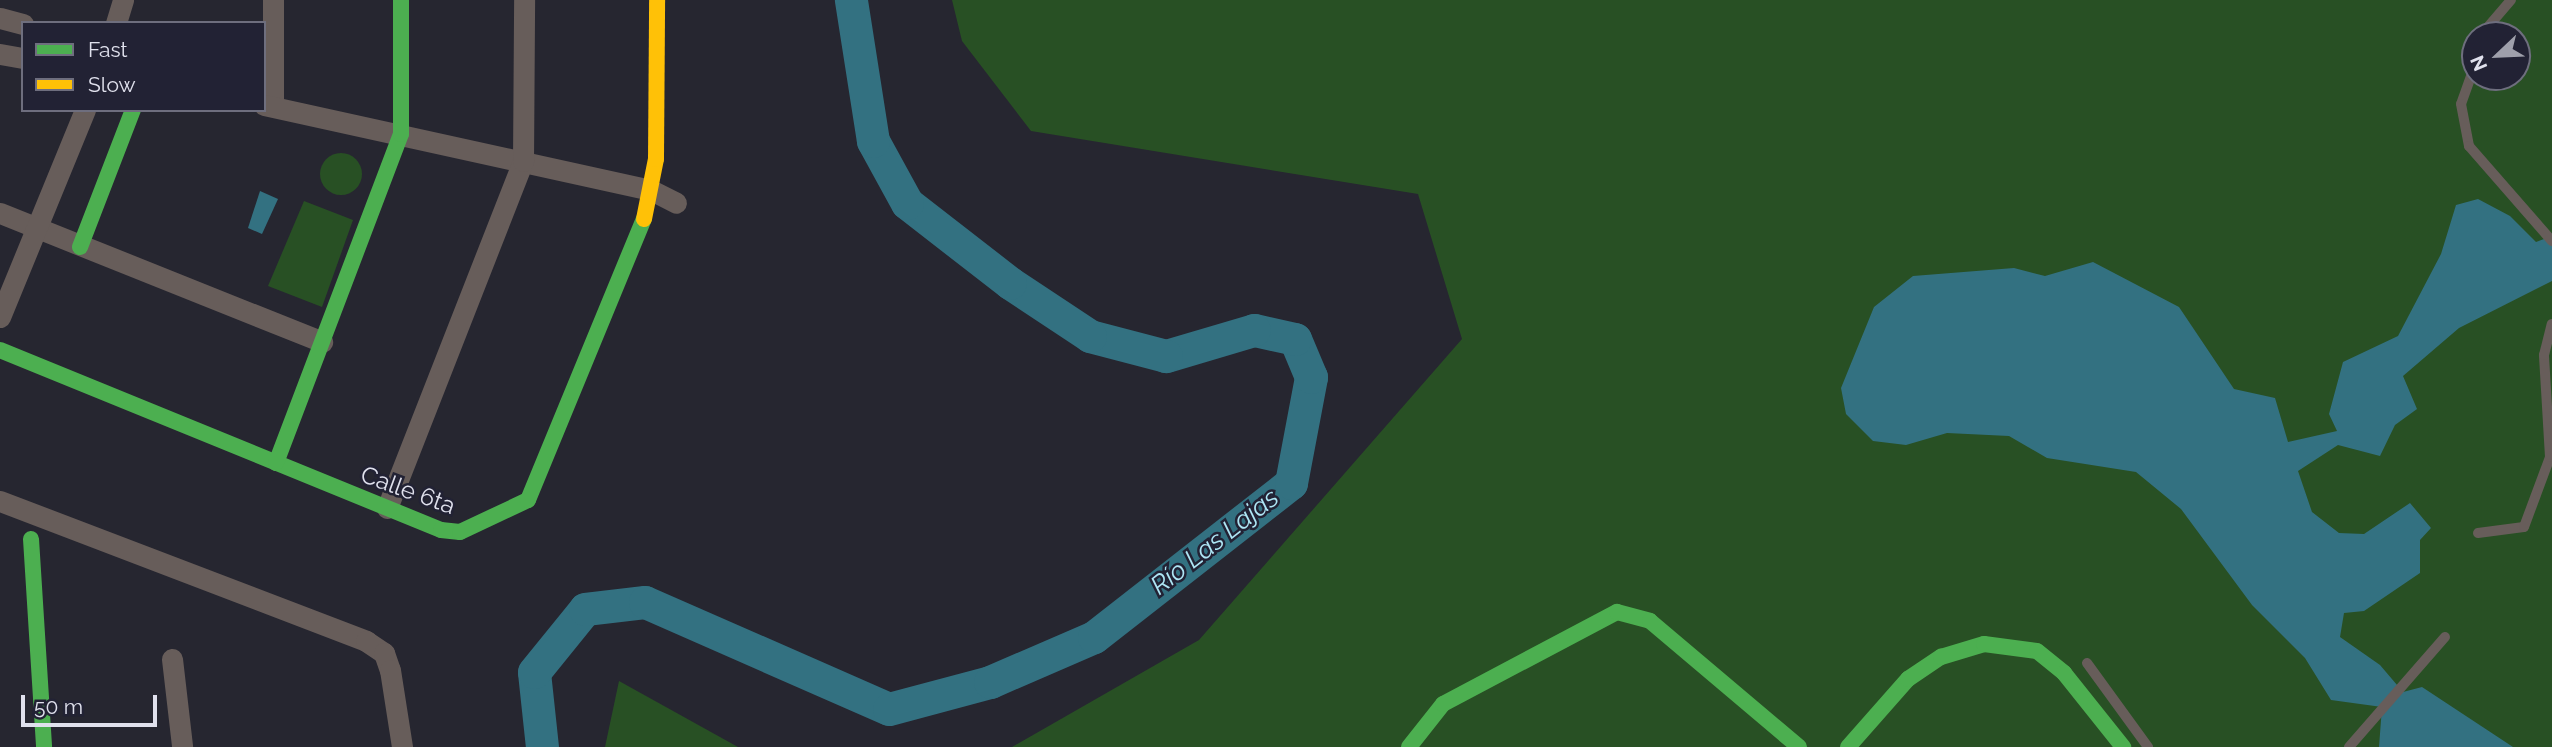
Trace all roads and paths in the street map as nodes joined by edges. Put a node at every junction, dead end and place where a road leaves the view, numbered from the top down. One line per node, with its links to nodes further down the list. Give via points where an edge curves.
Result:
1 (123, 0): 8 (street)
2 (273, 0): 14 (street)
3 (401, 0): 17 (street)
4 (524, 0): 18 (street)
5 (657, 0): 19 (street, Calle 6ta)
6 (2511, 0): 9 (lane)
7 (0, 18): 10 (street)
8 (117, 21)
9 (2494, 21)
10 (21, 23)
11 (0, 54): 12 (street)
12 (21, 58)
13 (2466, 91): 23 (lane, via 2461,104 2469,146 2510,199)
14 (267, 103): 17 (street)
15 (84, 112): 22 (street)
16 (132, 112): 24 (street)
17 (401, 134): 18 (street); 27 (street)
18 (523, 161): 19 (street); 31 (street)
19 (651, 190): 20 (street); 31 (street, Calle 6ta, via 528,500 460,533)
20 (676, 203)
21 (0, 213): 22 (street)
22 (37, 230): 24 (street); 25 (street)
23 (2550, 237)
24 (80, 247): 27 (street)
25 (0, 317)
26 (2552, 324): 32 (lane, via 2544,355 2550,457 2524,527)
27 (322, 342): 29 (street)
28 (0, 350): 29 (street, Calle 6ta)
29 (276, 463): 31 (street, Calle 6ta)
30 (0, 501): 41 (street, via 366,641 384,653 390,670)
31 (387, 508)
32 (2478, 533)
33 (31, 539): 38 (street)
34 (2445, 637): 47 (lane)
35 (172, 659): 37 (street)
36 (2087, 663): 46 (lane)
37 (182, 746): 39 (street); 40 (street)
38 (44, 747)
39 (167, 747)
40 (194, 747)
41 (402, 747)
42 (1409, 747): 43 (street, via 1443,704 1617,612 1650,621)
43 (1799, 747)
44 (1848, 747): 45 (street, via 1908,679 1941,657 1984,644 2037,651 2064,673)
45 (2123, 747)
46 (2148, 747)
47 (2349, 747)

